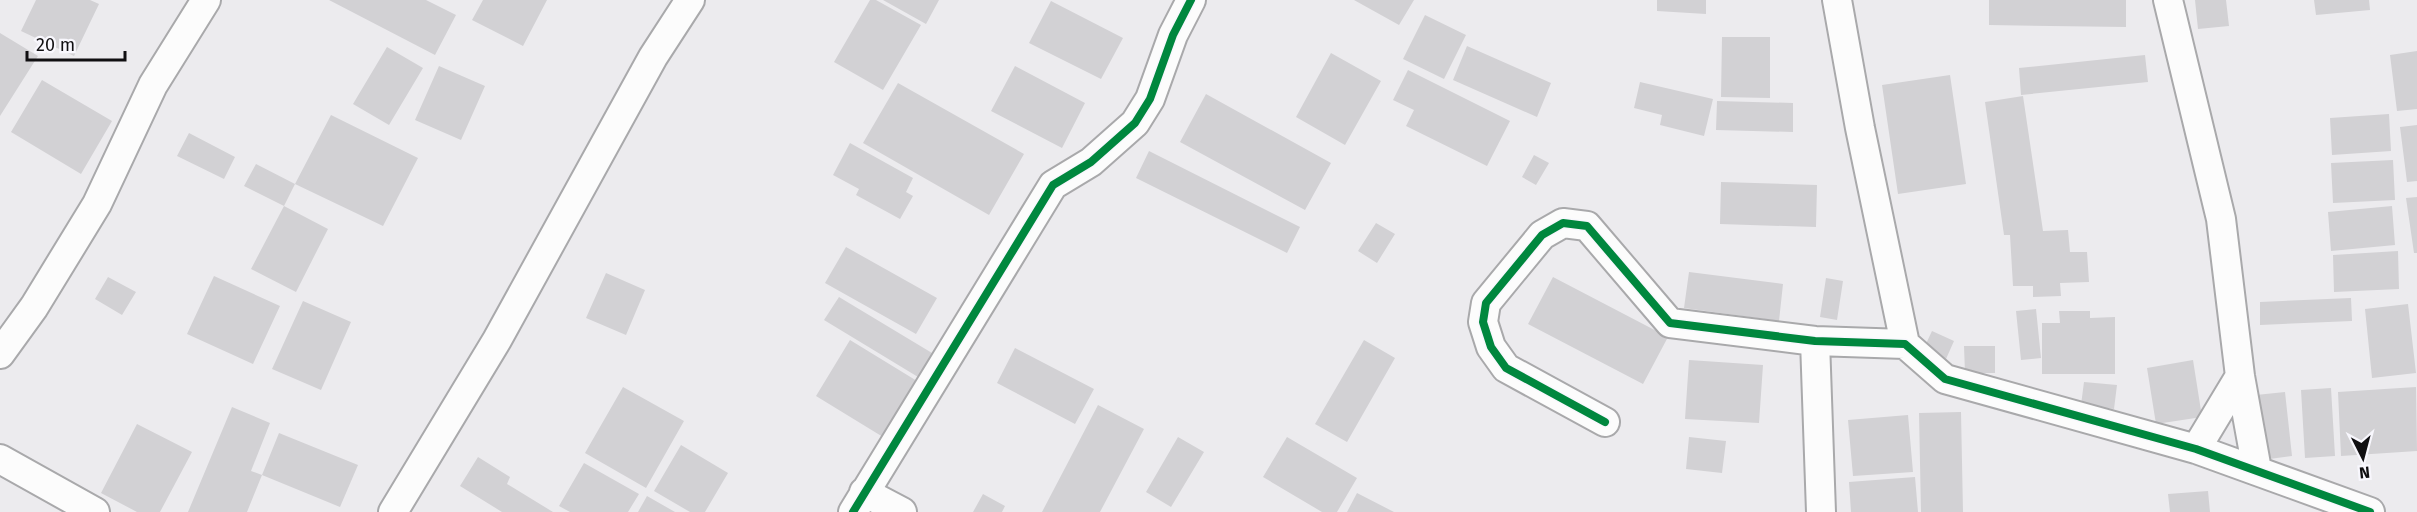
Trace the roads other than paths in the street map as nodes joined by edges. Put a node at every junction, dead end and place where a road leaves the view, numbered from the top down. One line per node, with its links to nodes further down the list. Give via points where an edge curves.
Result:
1 (206, 0): 8 (street, via 153,85 97,204 34,307)
2 (690, 0): 16 (street, via 653,57 497,340)
3 (1191, 0): 14 (street, via 1173,35 1150,99 1135,123 1090,162 1053,185)
4 (1837, 0): 7 (street)
5 (2168, 0): 9 (street, via 2221,219)
6 (1815, 341): 7 (street); 10 (street, via 1671,323 1587,226 1563,223 1542,235 1520,260 1486,303 1483,322 1491,346 1506,368); 18 (street)
7 (1905, 344): 11 (street, via 1945,380)
8 (0, 354)
9 (2240, 376): 11 (street); 13 (street)
10 (1605, 422)
11 (2196, 449): 13 (street)
12 (0, 459): 15 (street)
13 (2257, 470): 19 (street)
14 (858, 502): 17 (street)
15 (95, 512)
16 (393, 512)
17 (902, 512)
18 (1821, 512)
19 (2370, 512)

